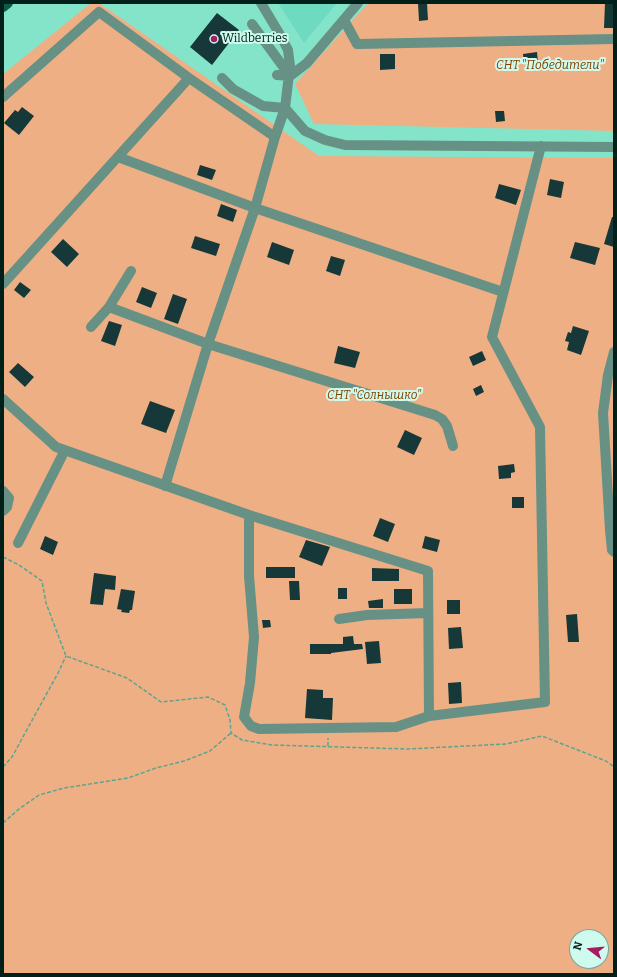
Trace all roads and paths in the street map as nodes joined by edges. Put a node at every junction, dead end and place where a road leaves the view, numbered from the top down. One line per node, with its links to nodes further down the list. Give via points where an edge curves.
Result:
1 (8, 3): 4 (main road)
2 (261, 3): 9 (street, via 288,50)
3 (358, 3): 5 (street)
4 (3, 7)
5 (344, 20): 7 (street, via 357,44); 9 (street, via 307,63)
6 (252, 24): 9 (street)
7 (614, 39)
8 (277, 75): 9 (street)
9 (290, 76): 13 (street)
10 (189, 78): 12 (street, via 99,12); 14 (street); 17 (street)
11 (222, 78): 13 (street, via 233,89 263,106)
12 (3, 97)
13 (285, 108): 14 (street); 15 (street, via 305,131 345,145)
14 (275, 136): 18 (street)
15 (541, 146): 16 (street); 21 (street)
16 (614, 147)
17 (118, 157): 18 (street); 20 (street)
18 (254, 208): 21 (street); 24 (street)
19 (131, 271): 22 (street)
20 (3, 284)
21 (503, 292): 39 (street, via 492,337 540,427 545,702)
22 (110, 307): 23 (street); 24 (street)
23 (91, 328)
24 (208, 344): 27 (street, via 435,416 442,419 447,426); 29 (street)
25 (614, 352): 34 (street, via 603,413 610,530)
26 (3, 399): 28 (street, via 56,447)
27 (453, 446)
28 (65, 450): 29 (street); 33 (street)
29 (165, 486): 32 (street)
30 (3, 492): 31 (street, via 9,498)
31 (3, 511)
32 (249, 515): 36 (street, via 428,571); 39 (street, via 249,576 254,637 244,716 251,726 259,730 396,727)
33 (18, 543)
34 (614, 552)
35 (3, 558): 38 (path, via 20,565 42,581 46,603)
36 (428, 613): 37 (street, via 367,615); 39 (street)
37 (339, 619)
38 (66, 656): 40 (path, via 127,678 161,702 208,697 225,705); 41 (path, via 12,757)
39 (429, 716)
40 (231, 733): 42 (path, via 242,740 272,745 407,749 506,744 542,736 606,761); 43 (path, via 210,751 184,761 128,778 64,788 39,795)
41 (3, 767)
42 (614, 767)
43 (3, 823)

